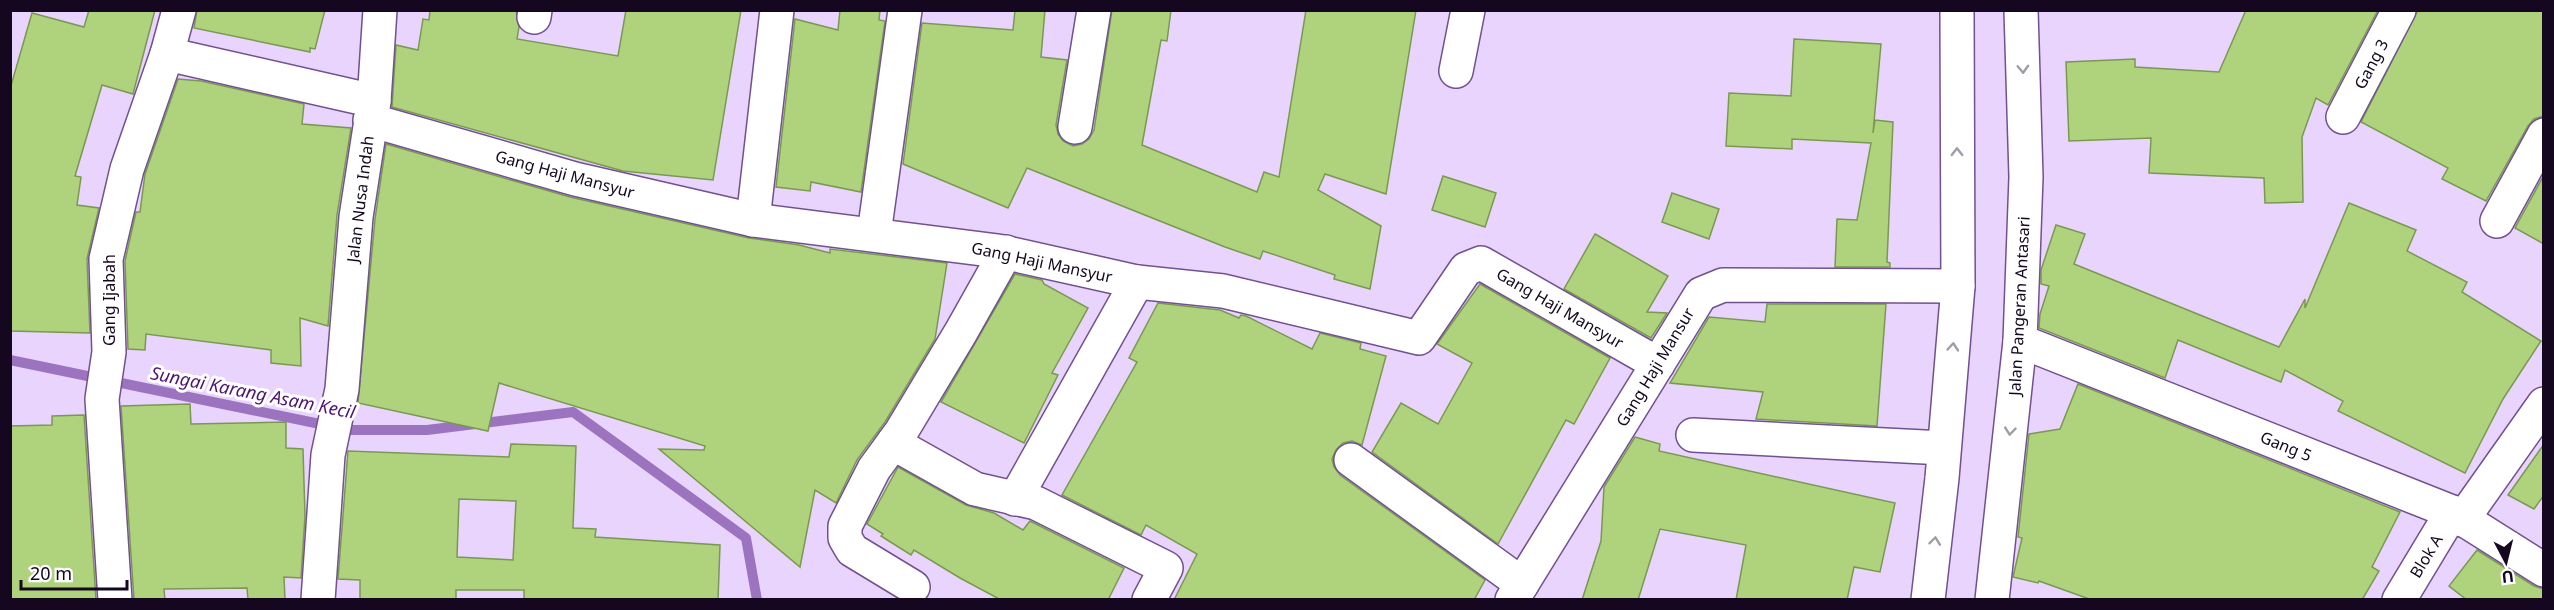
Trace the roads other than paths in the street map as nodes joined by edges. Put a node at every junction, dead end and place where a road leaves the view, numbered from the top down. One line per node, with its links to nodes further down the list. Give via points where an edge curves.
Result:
1 (179, 10): 10 (main road, Gang Ijabah)
2 (380, 10): 12 (main road, Jalan Nusa Indah)
3 (777, 10): 16 (main road)
4 (905, 10): 18 (main road)
5 (1094, 10): 14 (main road)
6 (1468, 10): 11 (main road)
7 (1957, 10): 21 (main road, one-way to 7)
8 (2021, 10): 22 (main road, Jalan Pangeran Antasari, one-way to 22, via 2026,177)
9 (2399, 10): 13 (main road, Gang 3)
10 (167, 54): 12 (main road, Gang Haji Mansyur); 34 (main road, Gang Ijabah, via 127,169 106,259 109,352 102,399)
11 (1456, 71)
12 (372, 111): 16 (main road, Gang Haji Mansyur, via 575,179); 35 (main road, Jalan Nusa Indah, via 357,217 342,389 328,455)
13 (2343, 117)
14 (1075, 128)
15 (2544, 135): 17 (main road)
16 (753, 220): 18 (main road, Gang Haji Mansyur)
17 (2497, 221)
18 (874, 234): 19 (main road, Gang Haji Mansyur)
19 (1006, 252): 20 (main road, Gang Haji Mansyur); 26 (main road)
20 (1137, 282): 23 (main road, Gang Haji Mansyur, via 1223,291 1419,338 1466,269 1481,263); 29 (main road)
21 (1958, 286): 23 (main road, Gang Haji Mansur, via 1717,286 1697,299); 27 (main road, one-way to 21)
22 (2020, 341): 30 (main road, Gang 5); 38 (main road, Jalan Pangeran Antasari, one-way to 38)
23 (1658, 364): 32 (main road, Gang Haji Mansur)
24 (2544, 404): 30 (main road, Blok A)
25 (1693, 435): 27 (main road)
26 (893, 443): 29 (main road, via 975,489); 33 (main road, via 874,469 845,526 845,538 852,550)
27 (1944, 448): 37 (main road, one-way to 27)
28 (1351, 460): 32 (main road)
29 (1015, 499): 36 (main road, via 1036,503 1166,568)
30 (2457, 516): 31 (main road, Gang 5); 39 (main road, Blok A)
31 (2544, 570)
32 (1517, 592)
33 (917, 595)
34 (115, 600)
35 (318, 600)
36 (1149, 600)
37 (1928, 600)
38 (1992, 600)
39 (2399, 600)

